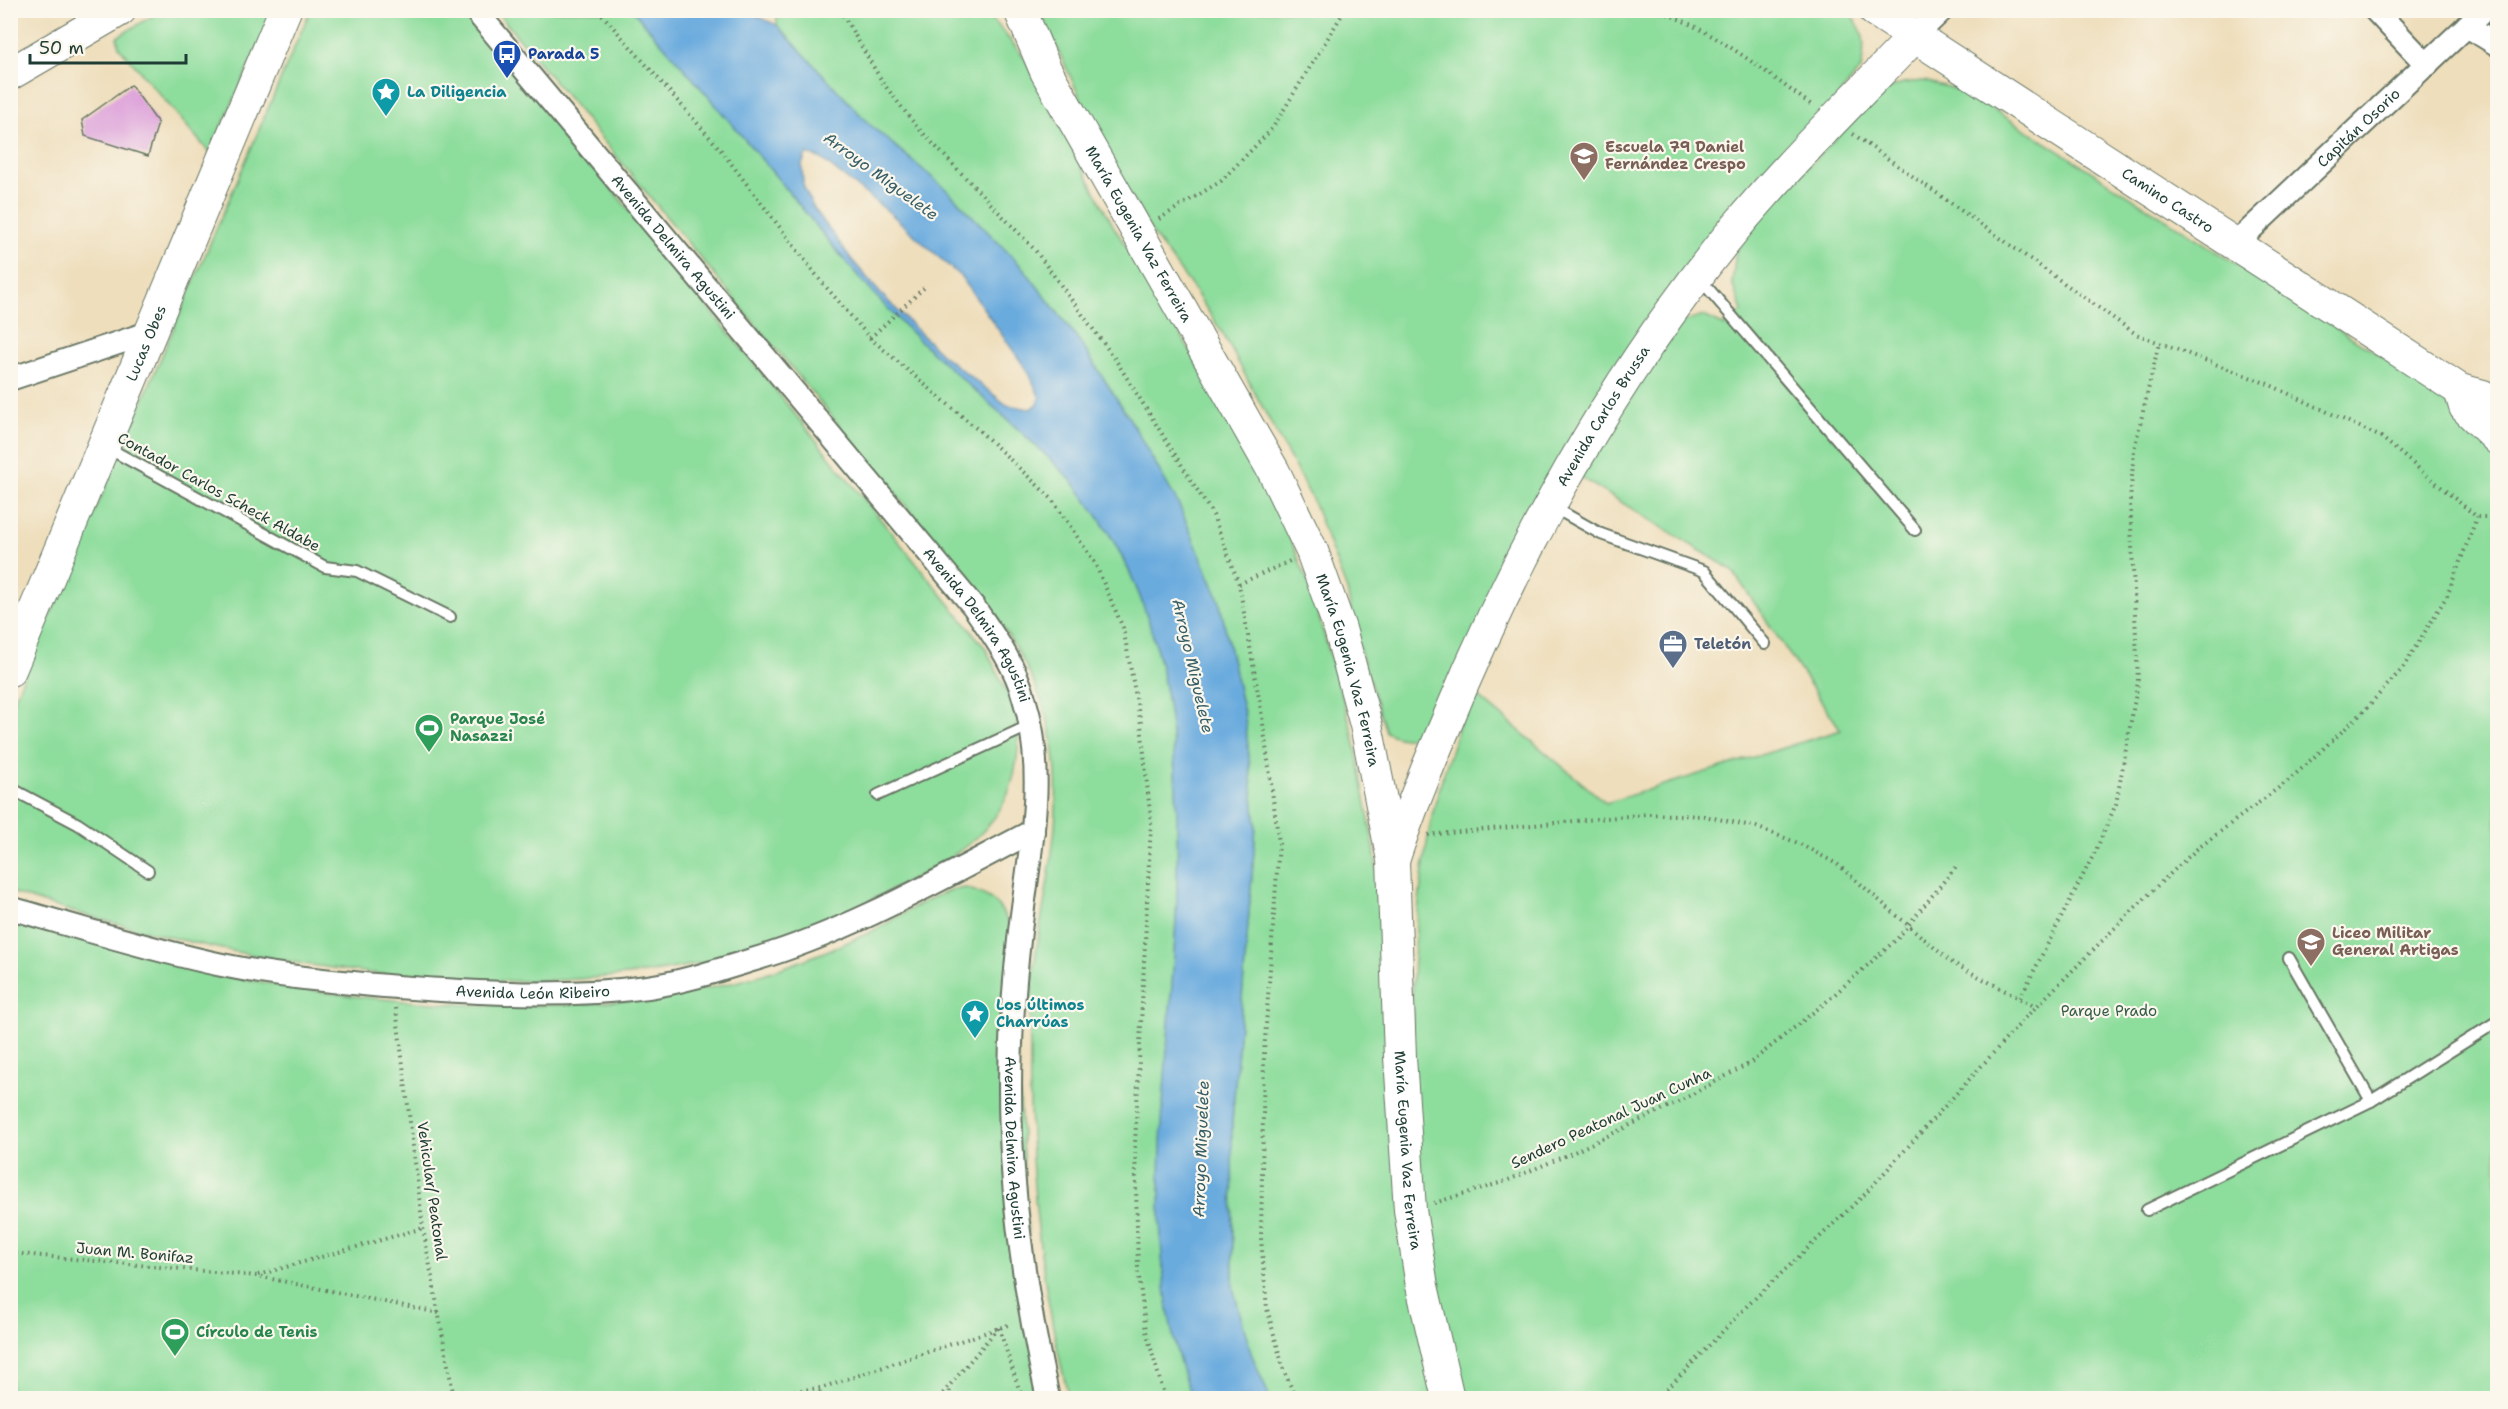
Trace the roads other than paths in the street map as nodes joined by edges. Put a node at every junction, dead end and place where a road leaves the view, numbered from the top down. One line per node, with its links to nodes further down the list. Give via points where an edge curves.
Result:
1 (120, 10): 13 (street)
2 (475, 10): 27 (street, Avenida Delmira Agustini, via 974,607 1012,668)
3 (1020, 10): 31 (street, María Eugenia Vaz Ferreira, via 1046,71 1274,472 1312,551 1340,629)
4 (1874, 10): 10 (street, Camino Castro)
5 (1942, 10): 10 (street)
6 (2375, 10): 12 (street)
7 (2484, 10): 9 (street, Capitán Osorio)
8 (286, 12): 16 (street, Lucas Obes)
9 (2467, 26): 11 (street); 12 (street, Capitán Osorio)
10 (1915, 36): 14 (street, Camino Castro); 15 (street, Avenida Carlos Brussa, via 1775,182)
11 (2498, 45)
12 (2427, 65): 14 (street, Capitán Osorio)
13 (10, 74)
14 (2234, 245): 18 (street, Camino Castro)
15 (1698, 276): 22 (street, Avenida Carlos Brussa, via 1624,381); 23 (lane)
16 (151, 332): 17 (street); 21 (street, Lucas Obes)
17 (10, 379)
18 (2460, 390): 19 (street, Camino Castro, via 2483,396); 20 (street, Camino Castro, via 2465,406)
19 (2498, 406)
20 (2498, 439)
21 (105, 446): 24 (lane, Contador Carlos Scheck Aldabe, via 325,567 357,571); 26 (street, Lucas Obes)
22 (1550, 505): 25 (lane, via 1601,534 1704,572); 31 (street, Avenida Carlos Brussa, via 1469,667)
23 (1915, 530)
24 (450, 617)
25 (1765, 644)
26 (10, 670)
27 (1031, 725): 29 (lane); 30 (street, Avenida Delmira Agustini, via 1037,789)
28 (10, 788): 32 (lane, via 87,830)
29 (878, 795)
30 (1033, 831): 33 (street, Avenida León Ribeiro, via 858,922 754,960 650,987 503,995 319,981 223,965); 38 (street, Avenida Delmira Agustini, via 1014,993 1010,1089 1014,1186 1030,1318)
31 (1397, 849): 39 (street, María Eugenia Vaz Ferreira, via 1400,1057 1410,1210 1422,1286)
32 (148, 871)
33 (10, 908)
34 (2289, 958): 36 (lane)
35 (2498, 1021): 36 (lane)
36 (2370, 1101): 37 (lane)
37 (2147, 1210)
38 (1048, 1398)
39 (1448, 1398)

